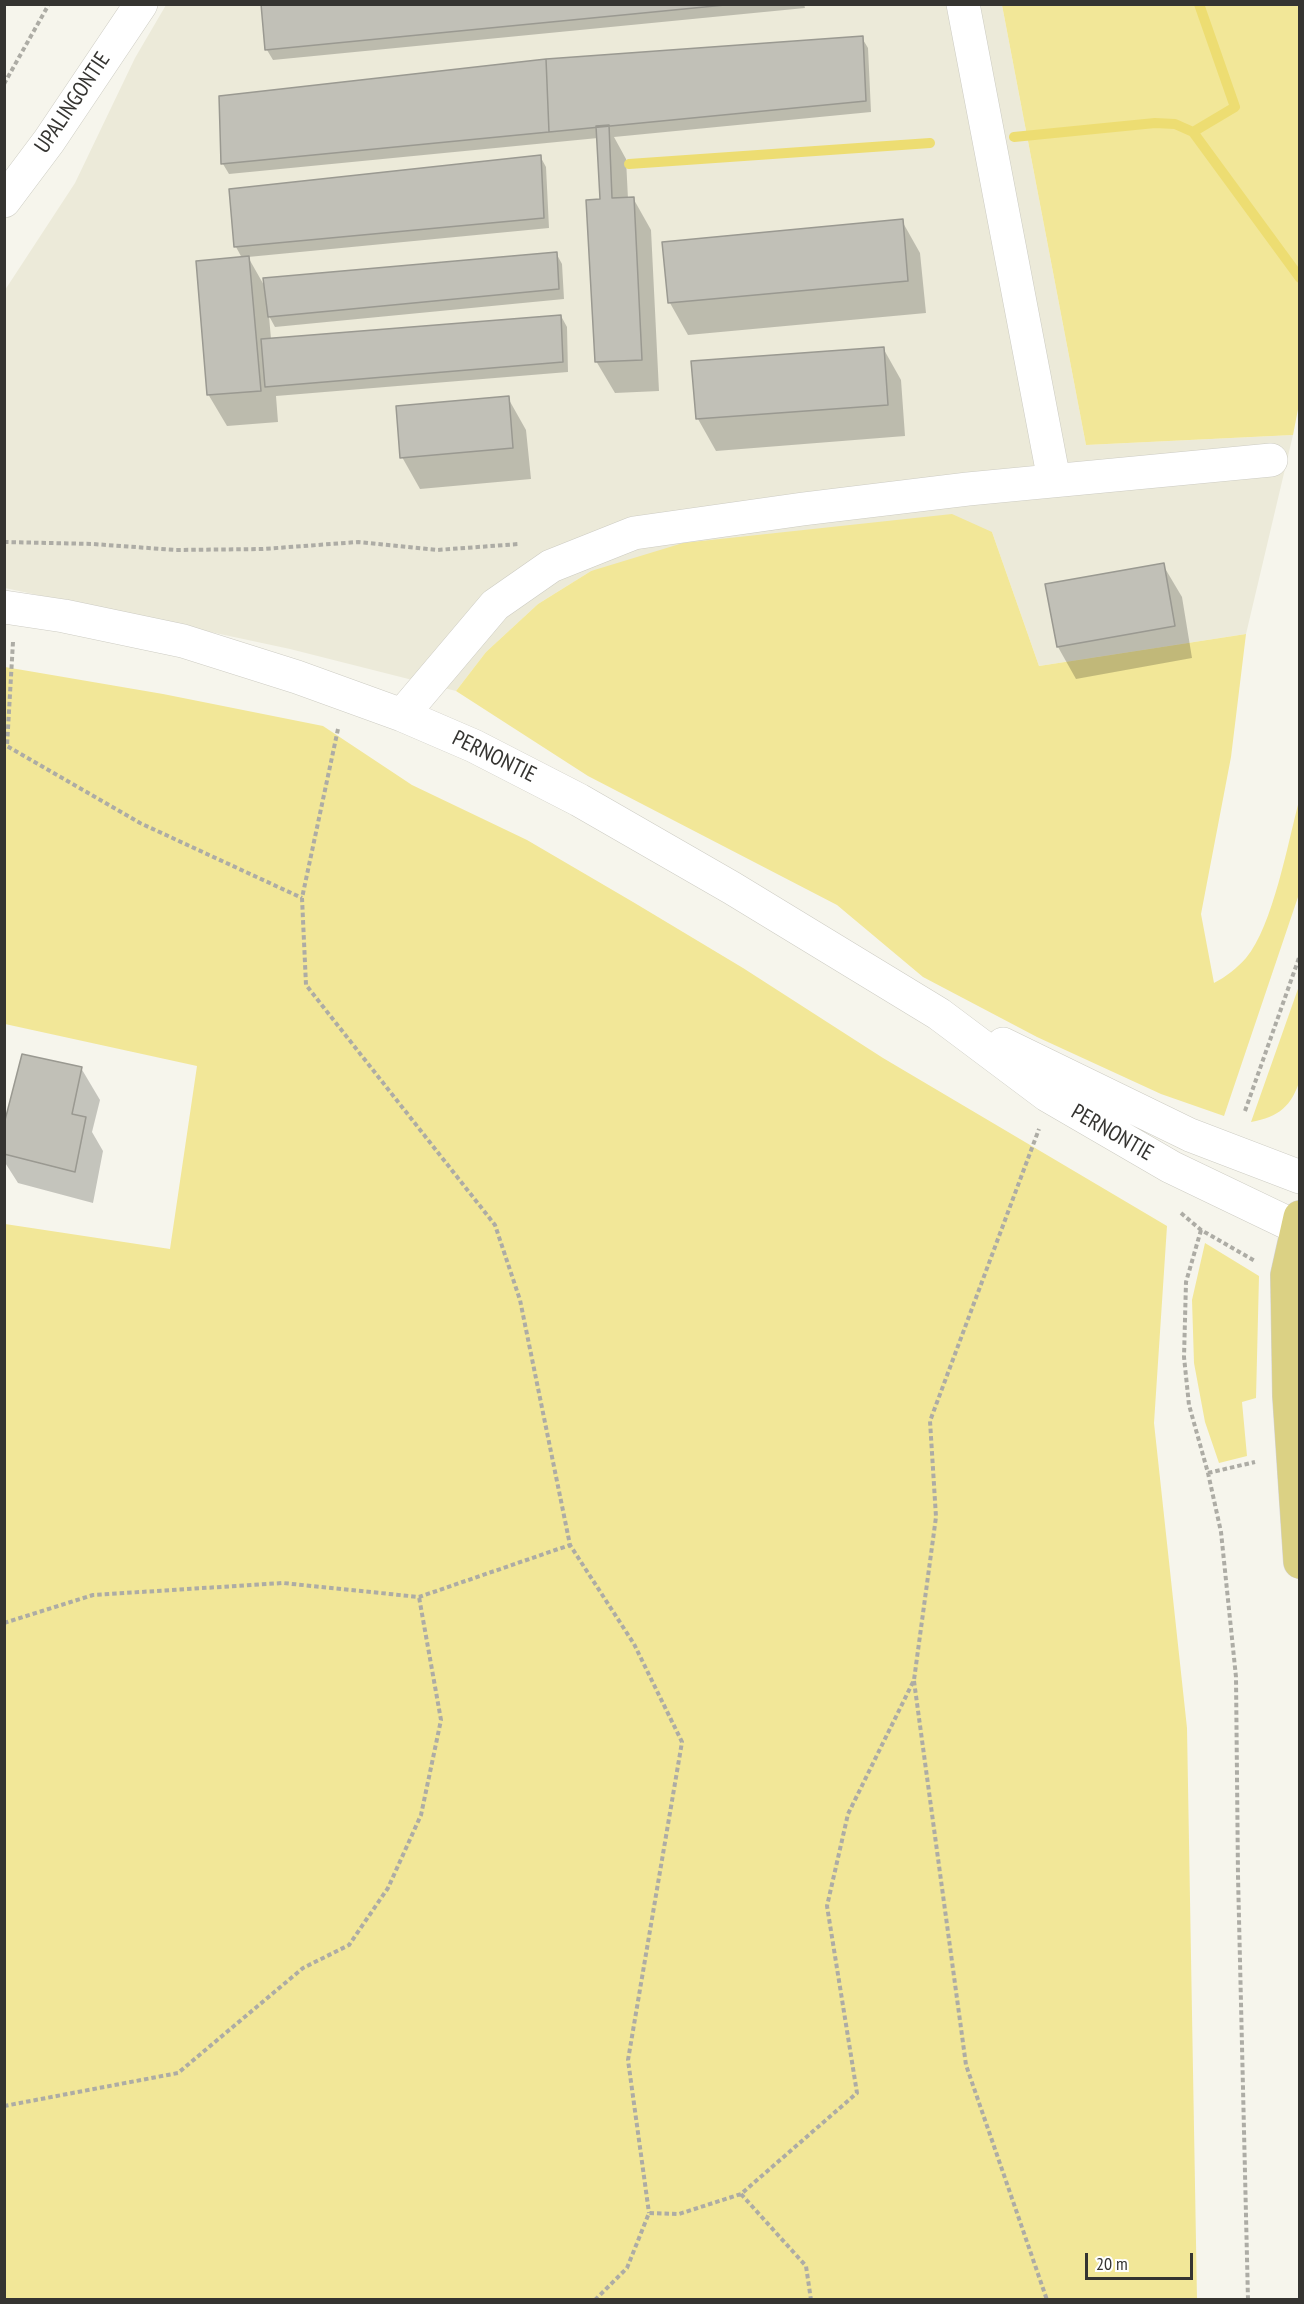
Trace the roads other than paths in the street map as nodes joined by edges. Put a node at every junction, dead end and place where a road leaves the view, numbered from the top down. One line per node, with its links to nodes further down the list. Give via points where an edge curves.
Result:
1 (141, 4): 3 (street, UPALINGONTIE)
2 (963, 4): 5 (street)
3 (4, 201)
4 (1270, 460): 5 (street)
5 (1054, 480): 7 (street, via 634,533 551,566 495,605)
6 (4, 607): 7 (street, PERNONTIE, via 183,642 297,677)
7 (402, 716): 8 (street, PERNONTIE, via 474,746 579,800)
8 (939, 1014): 9 (street, PERNONTIE, via 1190,1135); 10 (street, PERNONTIE, via 1047,1095 1172,1167)
9 (1299, 1177)
10 (1299, 1225): 11 (main road, via 1287,1275 1289,1396)
11 (1299, 1562)

